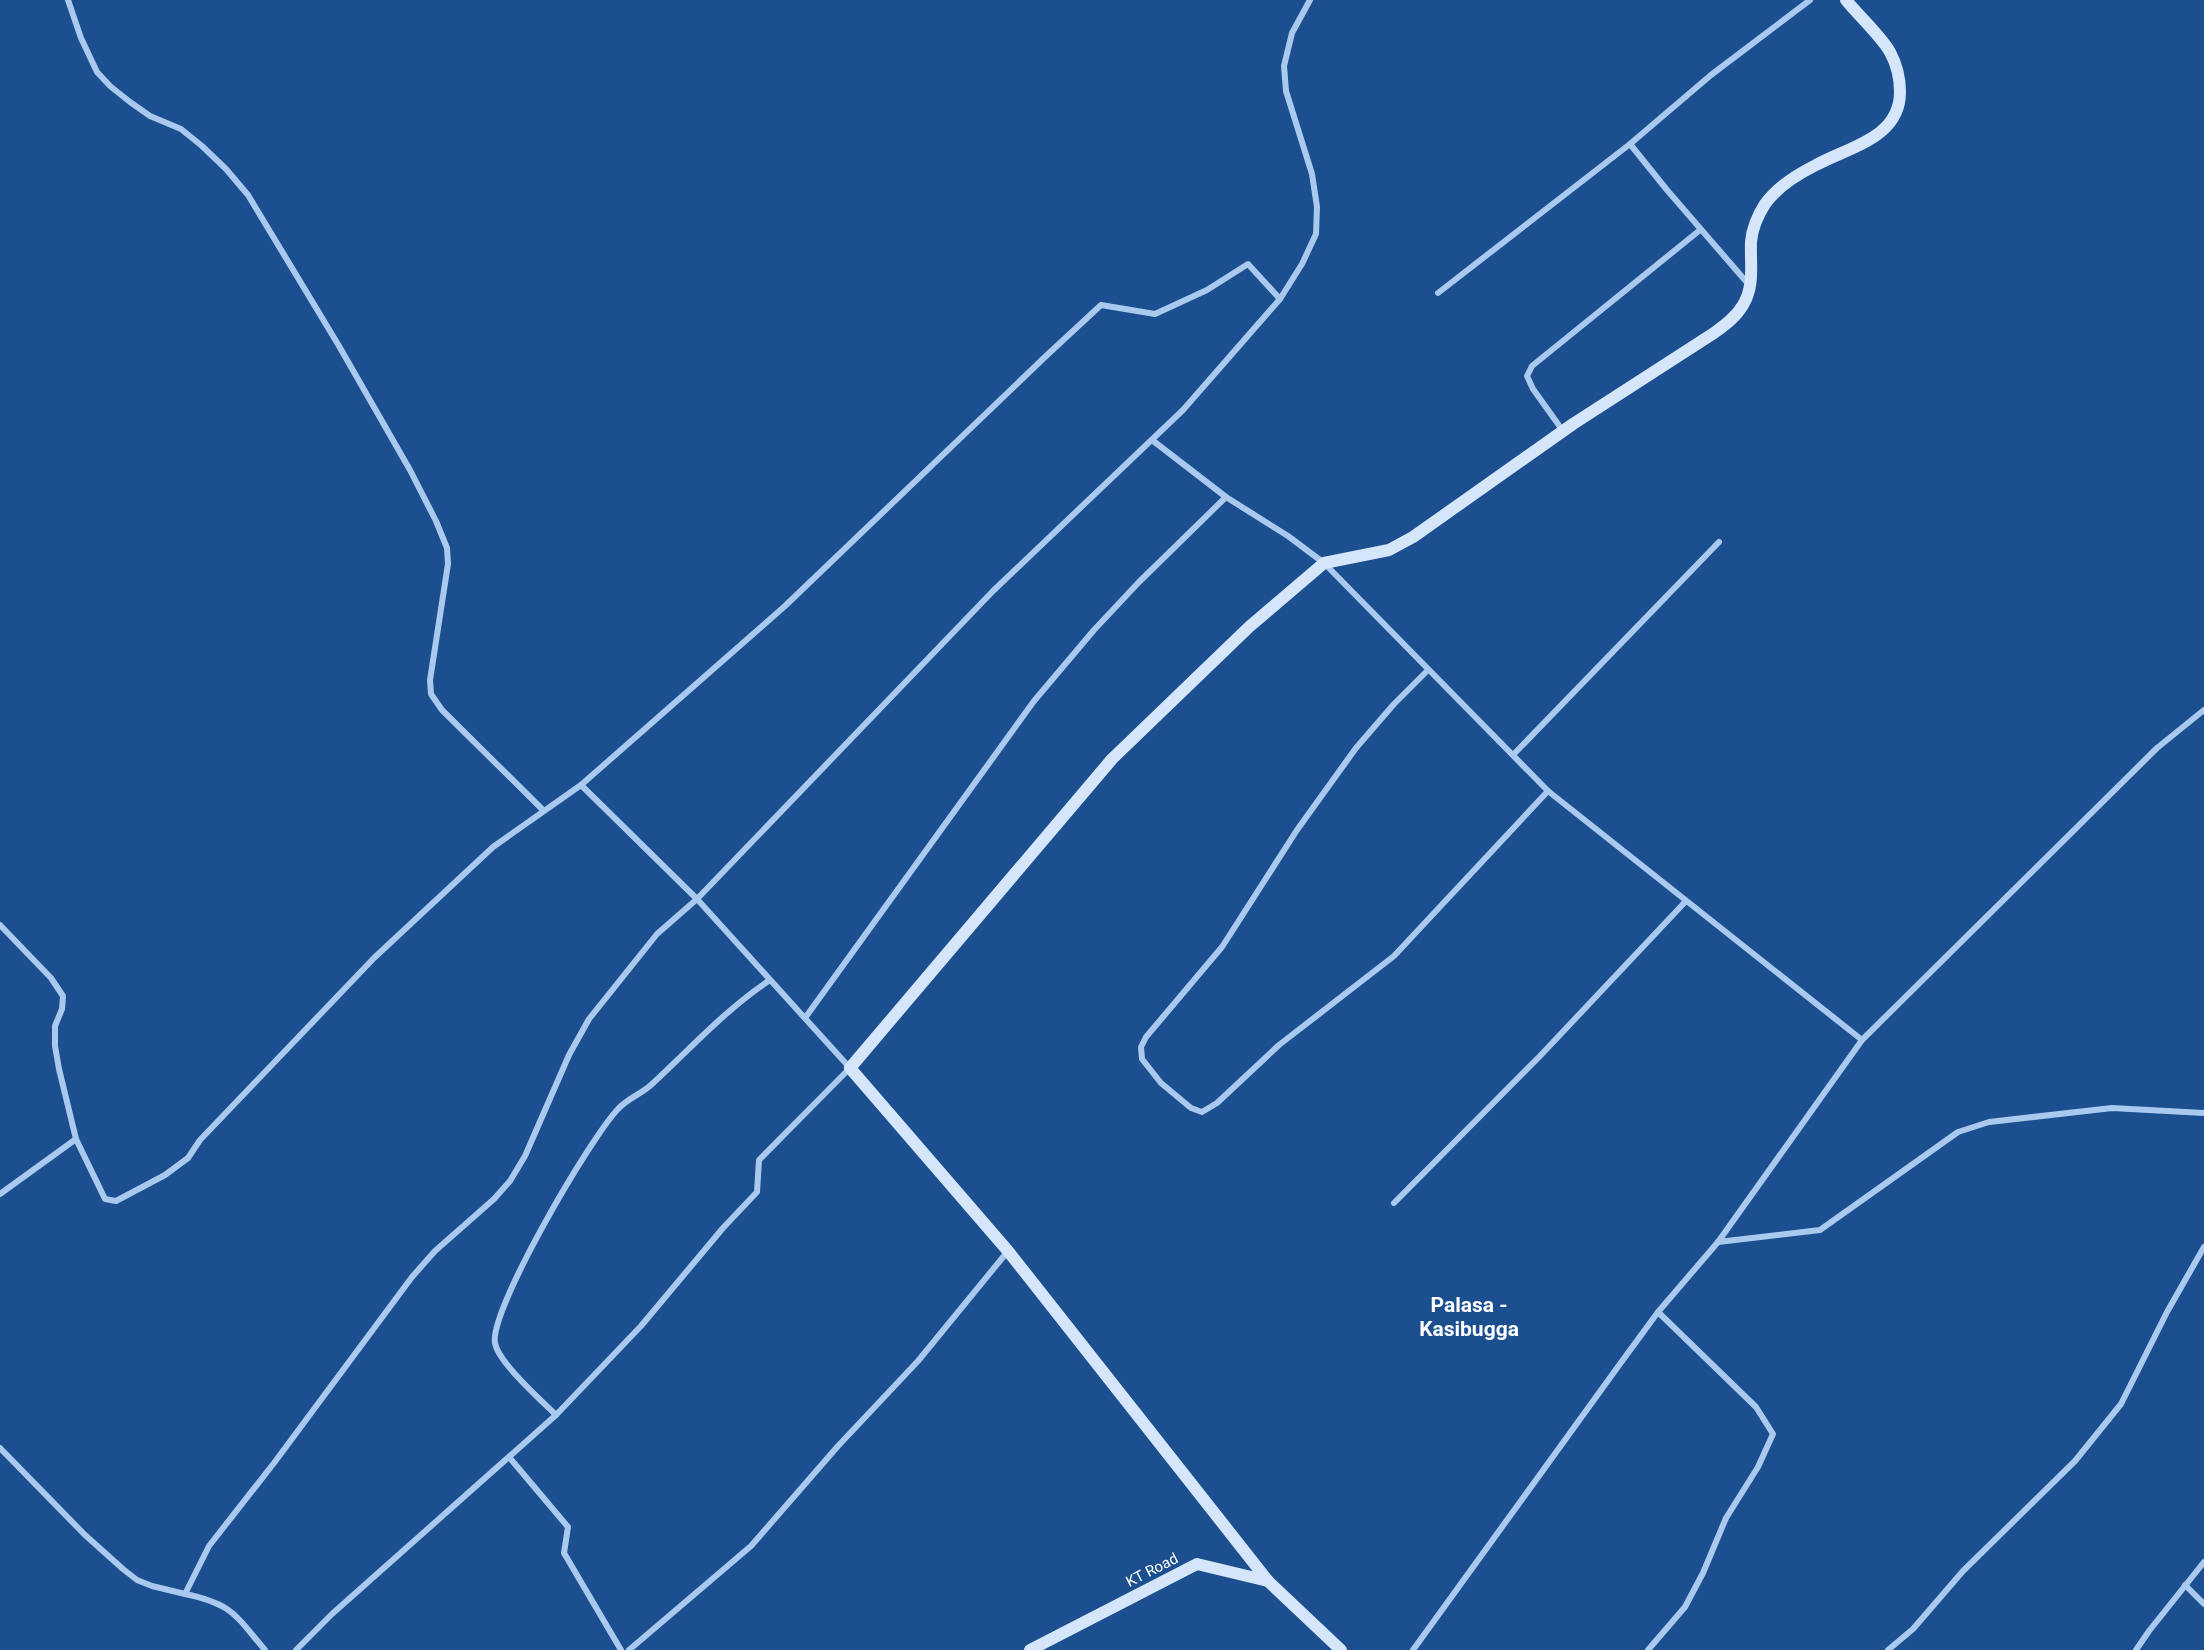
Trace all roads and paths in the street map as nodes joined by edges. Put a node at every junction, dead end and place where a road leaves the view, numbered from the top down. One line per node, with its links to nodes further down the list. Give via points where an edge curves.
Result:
1 (68, 0): 20 (street, via 97,72 150,116 181,129 226,169 248,195 339,346 410,470 447,548 431,694 442,710)
2 (1310, 0): 9 (street, via 1292,33 1284,66 1286,91 1312,174 1316,234)
3 (1809, 0): 5 (street)
4 (1845, 0): 7 (main road, via 1890,51 1900,76 1895,117 1881,132 1816,165 1766,202 1751,241)
5 (1630, 144): 6 (street); 8 (street)
6 (1700, 230): 7 (street); 10 (street, via 1532,366 1527,376 1533,389)
7 (1750, 287): 10 (main road, via 1733,319)
8 (1438, 293)
9 (1280, 298): 11 (street); 18 (street, via 1248,264 1207,290 1155,314 1101,305 785,606)
10 (1563, 431): 14 (main road, via 1413,537 1389,550)
11 (1152, 440): 12 (street); 21 (street, via 993,591)
12 (1226, 497): 14 (street); 25 (street, via 1138,582 1034,701)
13 (1719, 542): 17 (street)
14 (1324, 563): 15 (street); 27 (main road, via 1249,627 1112,759)
15 (1428, 670): 17 (street); 19 (street, via 1356,748 1222,946 1146,1036 1141,1047 1142,1059 1161,1083 1191,1108 1203,1112 1217,1103 1279,1046 1394,956)
16 (2204, 710): 26 (street, via 2157,748)
17 (1513, 755): 19 (street)
18 (581, 785): 20 (street); 21 (street)
19 (1548, 791): 22 (street)
20 (543, 810): 29 (street, via 493,847 374,958 200,1140 188,1158 165,1175 116,1201 105,1198)
21 (697, 899): 24 (street); 42 (street, via 657,934 590,1019 510,1181 412,1277 209,1546)
22 (1686, 901): 26 (street); 31 (street)
23 (0, 925): 29 (street, via 63,996 55,1046)
24 (770, 980): 25 (street); 36 (street, via 746,995 649,1087 620,1107 585,1153 528,1255 498,1318 495,1346 509,1367)
25 (804, 1018): 27 (street)
26 (1862, 1040): 32 (street)
27 (850, 1068): 34 (main road); 36 (street, via 759,1160 757,1192 641,1326)
28 (2204, 1113): 32 (street, via 2112,1108 1989,1122 1958,1132 1820,1230)
29 (76, 1139): 30 (street)
30 (0, 1194)
31 (1394, 1203)
32 (1718, 1242): 35 (street)
33 (2204, 1247): 52 (street, via 2121,1404 2075,1461 1963,1571 1913,1629)
34 (1008, 1251): 40 (main road); 47 (street, via 918,1361 751,1546)
35 (1658, 1312): 50 (street); 51 (street, via 1756,1407 1773,1434 1758,1467 1726,1518 1685,1607)
36 (556, 1415): 38 (street)
37 (0, 1448): 42 (street, via 85,1535 137,1580)
38 (509, 1457): 45 (street); 46 (street, via 567,1527 564,1553)
39 (2204, 1563): 41 (street)
40 (1268, 1581): 48 (main road, KT Road, via 1197,1564); 49 (main road, KT Road)
41 (2185, 1584): 43 (street); 53 (street)
42 (185, 1593): 44 (street, via 210,1599 231,1610)
43 (2204, 1604)
44 (265, 1650)
45 (296, 1650)
46 (621, 1650)
47 (629, 1650)
48 (1030, 1650)
49 (1341, 1650)
50 (1413, 1650)
51 (1648, 1650)
52 (1888, 1650)
53 (2136, 1650)

